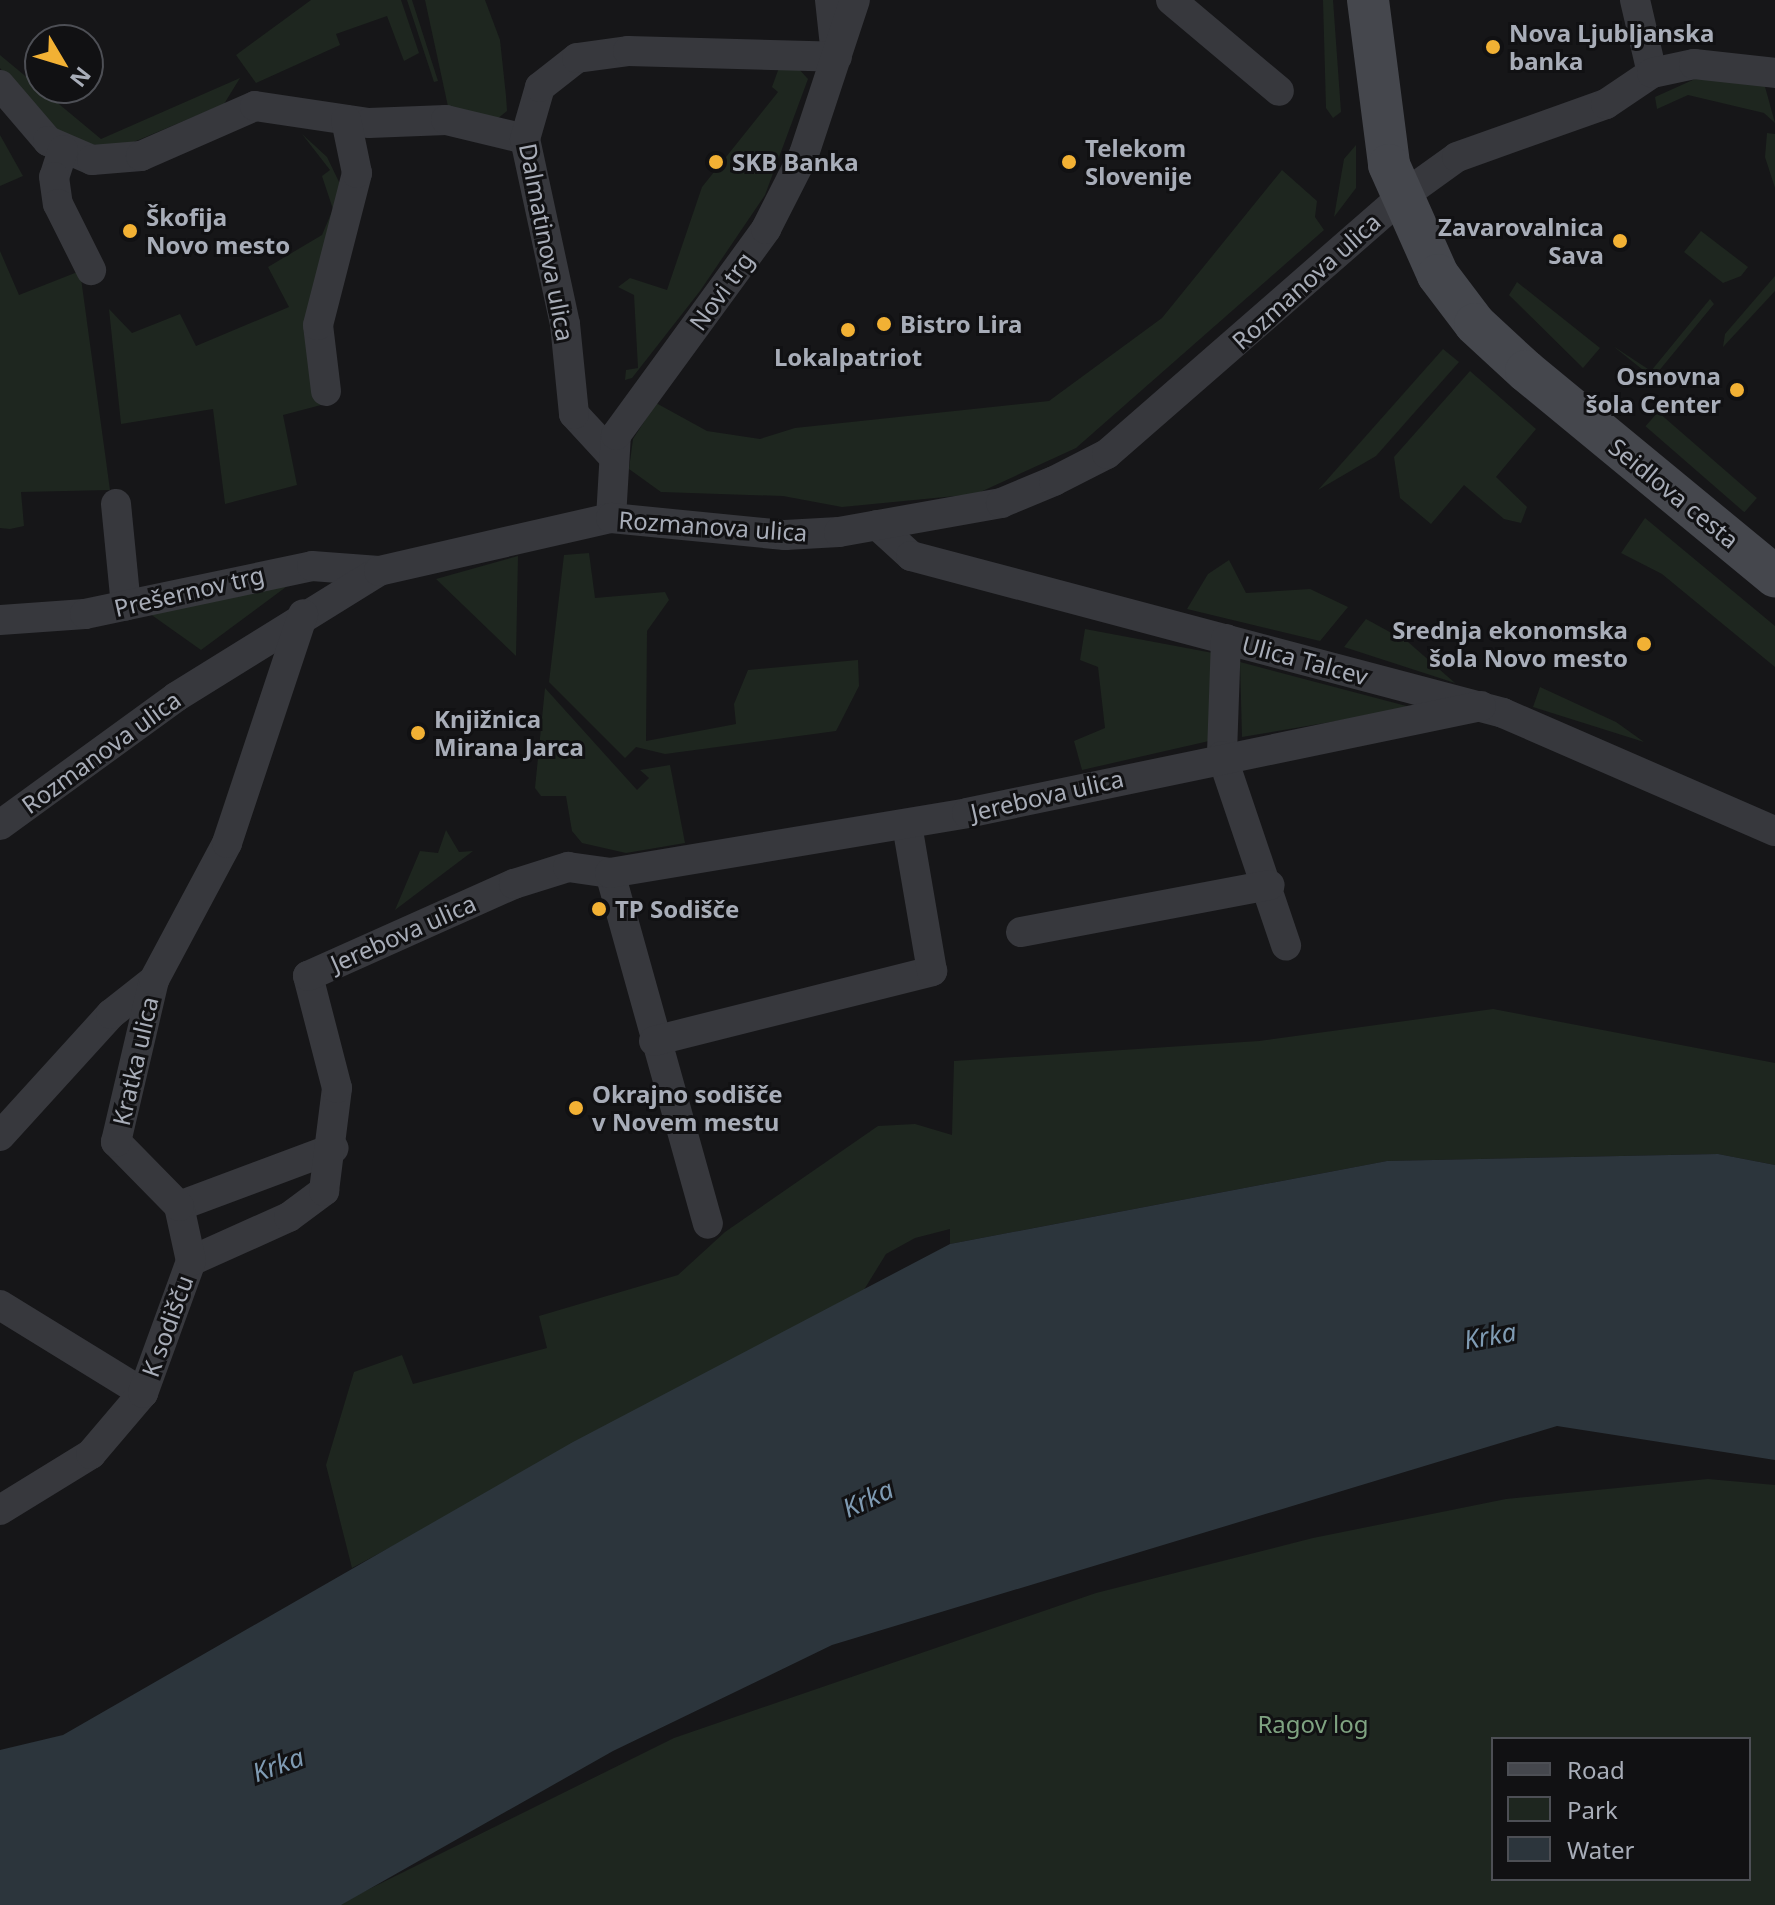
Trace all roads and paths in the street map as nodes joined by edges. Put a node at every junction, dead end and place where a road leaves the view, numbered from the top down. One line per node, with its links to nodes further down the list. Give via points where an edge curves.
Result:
1 (830, 0): 6 (street)
2 (855, 0): 6 (street, Novi trg)
3 (1171, 0): 10 (street)
4 (1368, 0): 14 (street, Seidlova cesta, via 1378,115)
5 (1635, 0): 7 (street)
6 (837, 57): 12 (street, Dalmatinova ulica, via 769,50 577,58 540,87); 17 (street, Novi trg, via 804,154 766,229 636,402)
7 (1652, 73): 8 (street, via 1694,64); 14 (street, Rozmanova ulica, via 1606,104 1457,157)
8 (1775, 73)
9 (0, 85): 13 (street)
10 (1279, 91)
11 (346, 120): 12 (street, via 446,120); 13 (street, via 255,106 141,156 92,160); 16 (street, via 357,173 318,325)
12 (525, 139): 17 (street, Dalmatinova ulica, via 565,324 574,414)
13 (63, 150): 15 (street, via 54,177 58,204)
14 (1400, 198): 20 (street, Rozmanova ulica, via 1107,454 1001,503); 22 (street, Seidlova cesta, via 1438,275 1475,324)
15 (91, 270)
16 (326, 391)
17 (610, 453): 19 (street, Novi trg)
18 (116, 504): 23 (street)
19 (611, 518): 20 (street, Rozmanova ulica, via 785,535); 21 (street, Rozmanova ulica)
20 (877, 525): 26 (street, Ulica Talcev, via 911,556)
21 (379, 571): 23 (street, Prešernov trg, via 312,566); 24 (street, Rozmanova ulica)
22 (1775, 576)
23 (126, 606): 25 (street, Prešernov trg)
24 (303, 614): 30 (street, Rozmanova ulica); 36 (street, via 227,843)
25 (0, 620)
26 (1226, 639): 27 (street, Ulica Talcev); 28 (street)
27 (1481, 706): 28 (street, Jerebova ulica); 31 (street, Ulica Talcev)
28 (1222, 756): 29 (street, Jerebova ulica); 33 (street)
29 (907, 824): 32 (street, Jerebova ulica); 37 (street, via 932,971)
30 (0, 825)
31 (1775, 831)
32 (610, 873): 37 (street); 39 (street, Jerebova ulica, via 568,867 541,874 308,976 337,1088)
33 (1270, 885): 34 (street); 35 (street)
34 (1021, 932)
35 (1286, 945)
36 (154, 980): 38 (street, via 111,1014); 40 (street, Kratka ulica, via 116,1142)
37 (654, 1041): 41 (street)
38 (0, 1136)
39 (334, 1148): 40 (street); 42 (street, via 324,1191 289,1217)
40 (179, 1206): 42 (street, K sodišču)
41 (708, 1224)
42 (191, 1261): 44 (street, K sodišču)
43 (0, 1305): 44 (street)
44 (143, 1393): 45 (street, via 91,1454)
45 (0, 1510)

